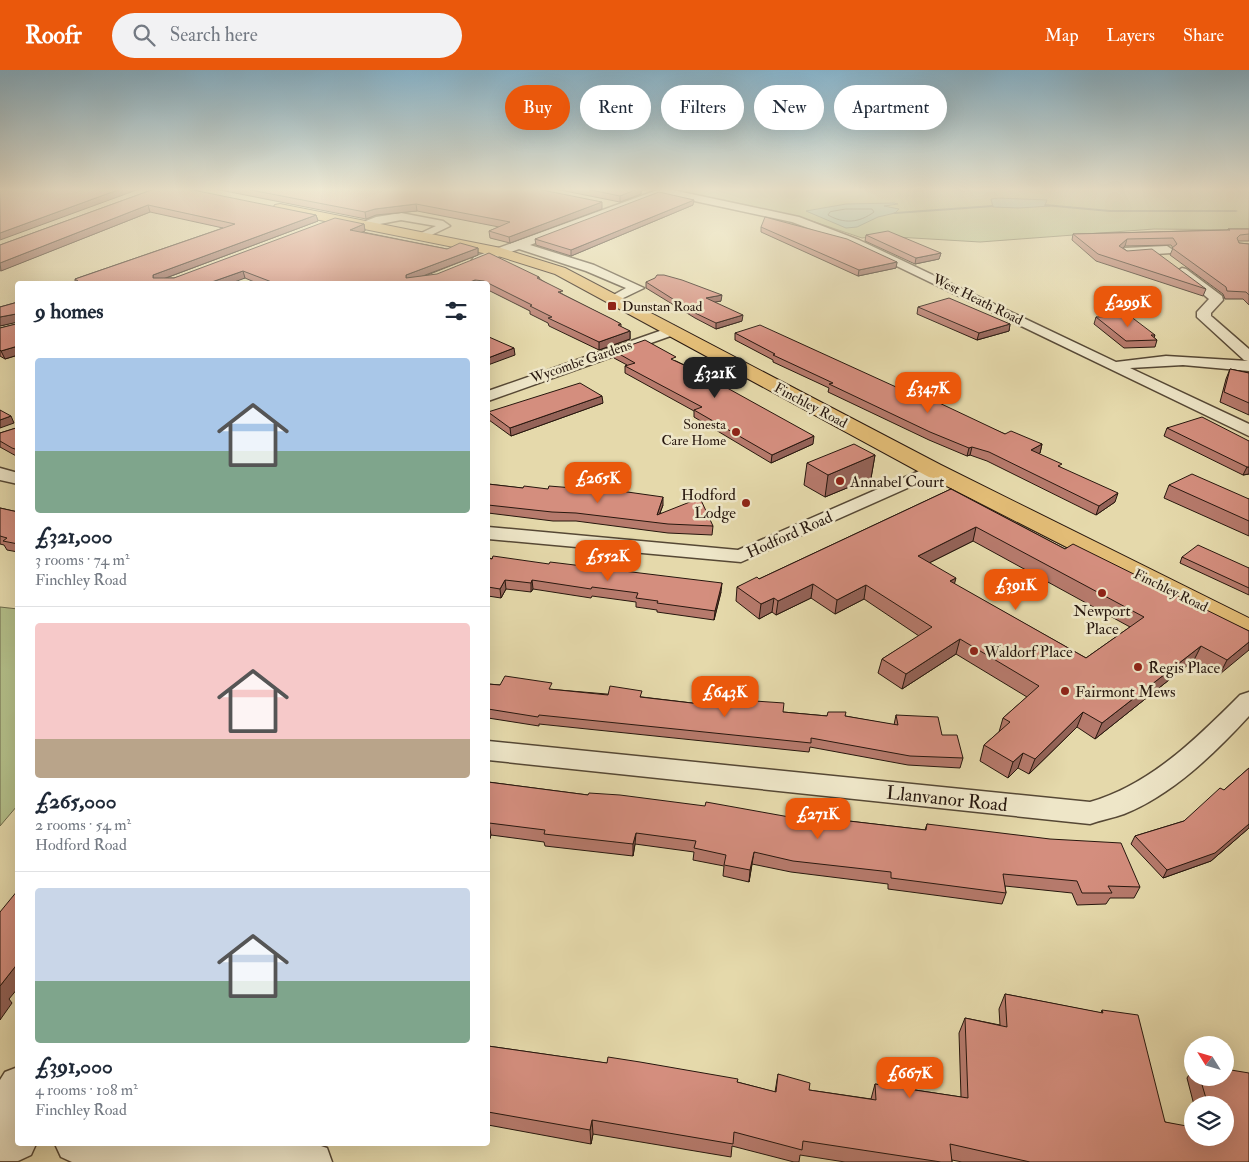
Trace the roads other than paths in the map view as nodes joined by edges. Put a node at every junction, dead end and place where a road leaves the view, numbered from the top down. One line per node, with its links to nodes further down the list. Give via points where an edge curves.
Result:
1 (444, 239): 6 (main road, Finchley Road)
2 (536, 239): 6 (street)
3 (847, 239): 4 (street, West Heath Road)
4 (855, 242): 5 (street); 8 (street, West Heath Road)
5 (833, 247)
6 (510, 249): 9 (street); 11 (street, via 590,268); 12 (main road, Finchley Road)
7 (1125, 252): 15 (street, via 1160,250 1215,296 1216,300 1204,312 1204,317)
8 (902, 262): 10 (street); 16 (street, West Heath Road)
9 (470, 263)
10 (877, 267)
11 (613, 277): 12 (street); 13 (street, via 637,288)
12 (587, 284): 13 (main road, Finchley Road)
13 (615, 298): 14 (main road, Finchley Road)
14 (674, 330): 18 (street, Wycombe Gardens); 20 (main road, Finchley Road)
15 (1249, 357)
16 (1116, 366): 17 (street, via 1149,361); 19 (street, West Heath Road)
17 (1249, 366)
18 (490, 395)
19 (1249, 432)
20 (933, 470): 23 (street, Hodford Road, via 740,556); 24 (main road, Finchley Road)
21 (0, 474): 22 (street)
22 (15, 478)
23 (490, 533)
24 (1249, 629)
25 (1249, 701): 26 (street, Llanvanor Road, via 1227,724 1155,784 1118,805 1090,813)
26 (490, 751)
27 (15, 1090): 28 (street)
28 (0, 1113)
29 (0, 1142): 30 (street)
30 (15, 1142)
31 (154, 1146): 32 (street)
32 (313, 1162)

